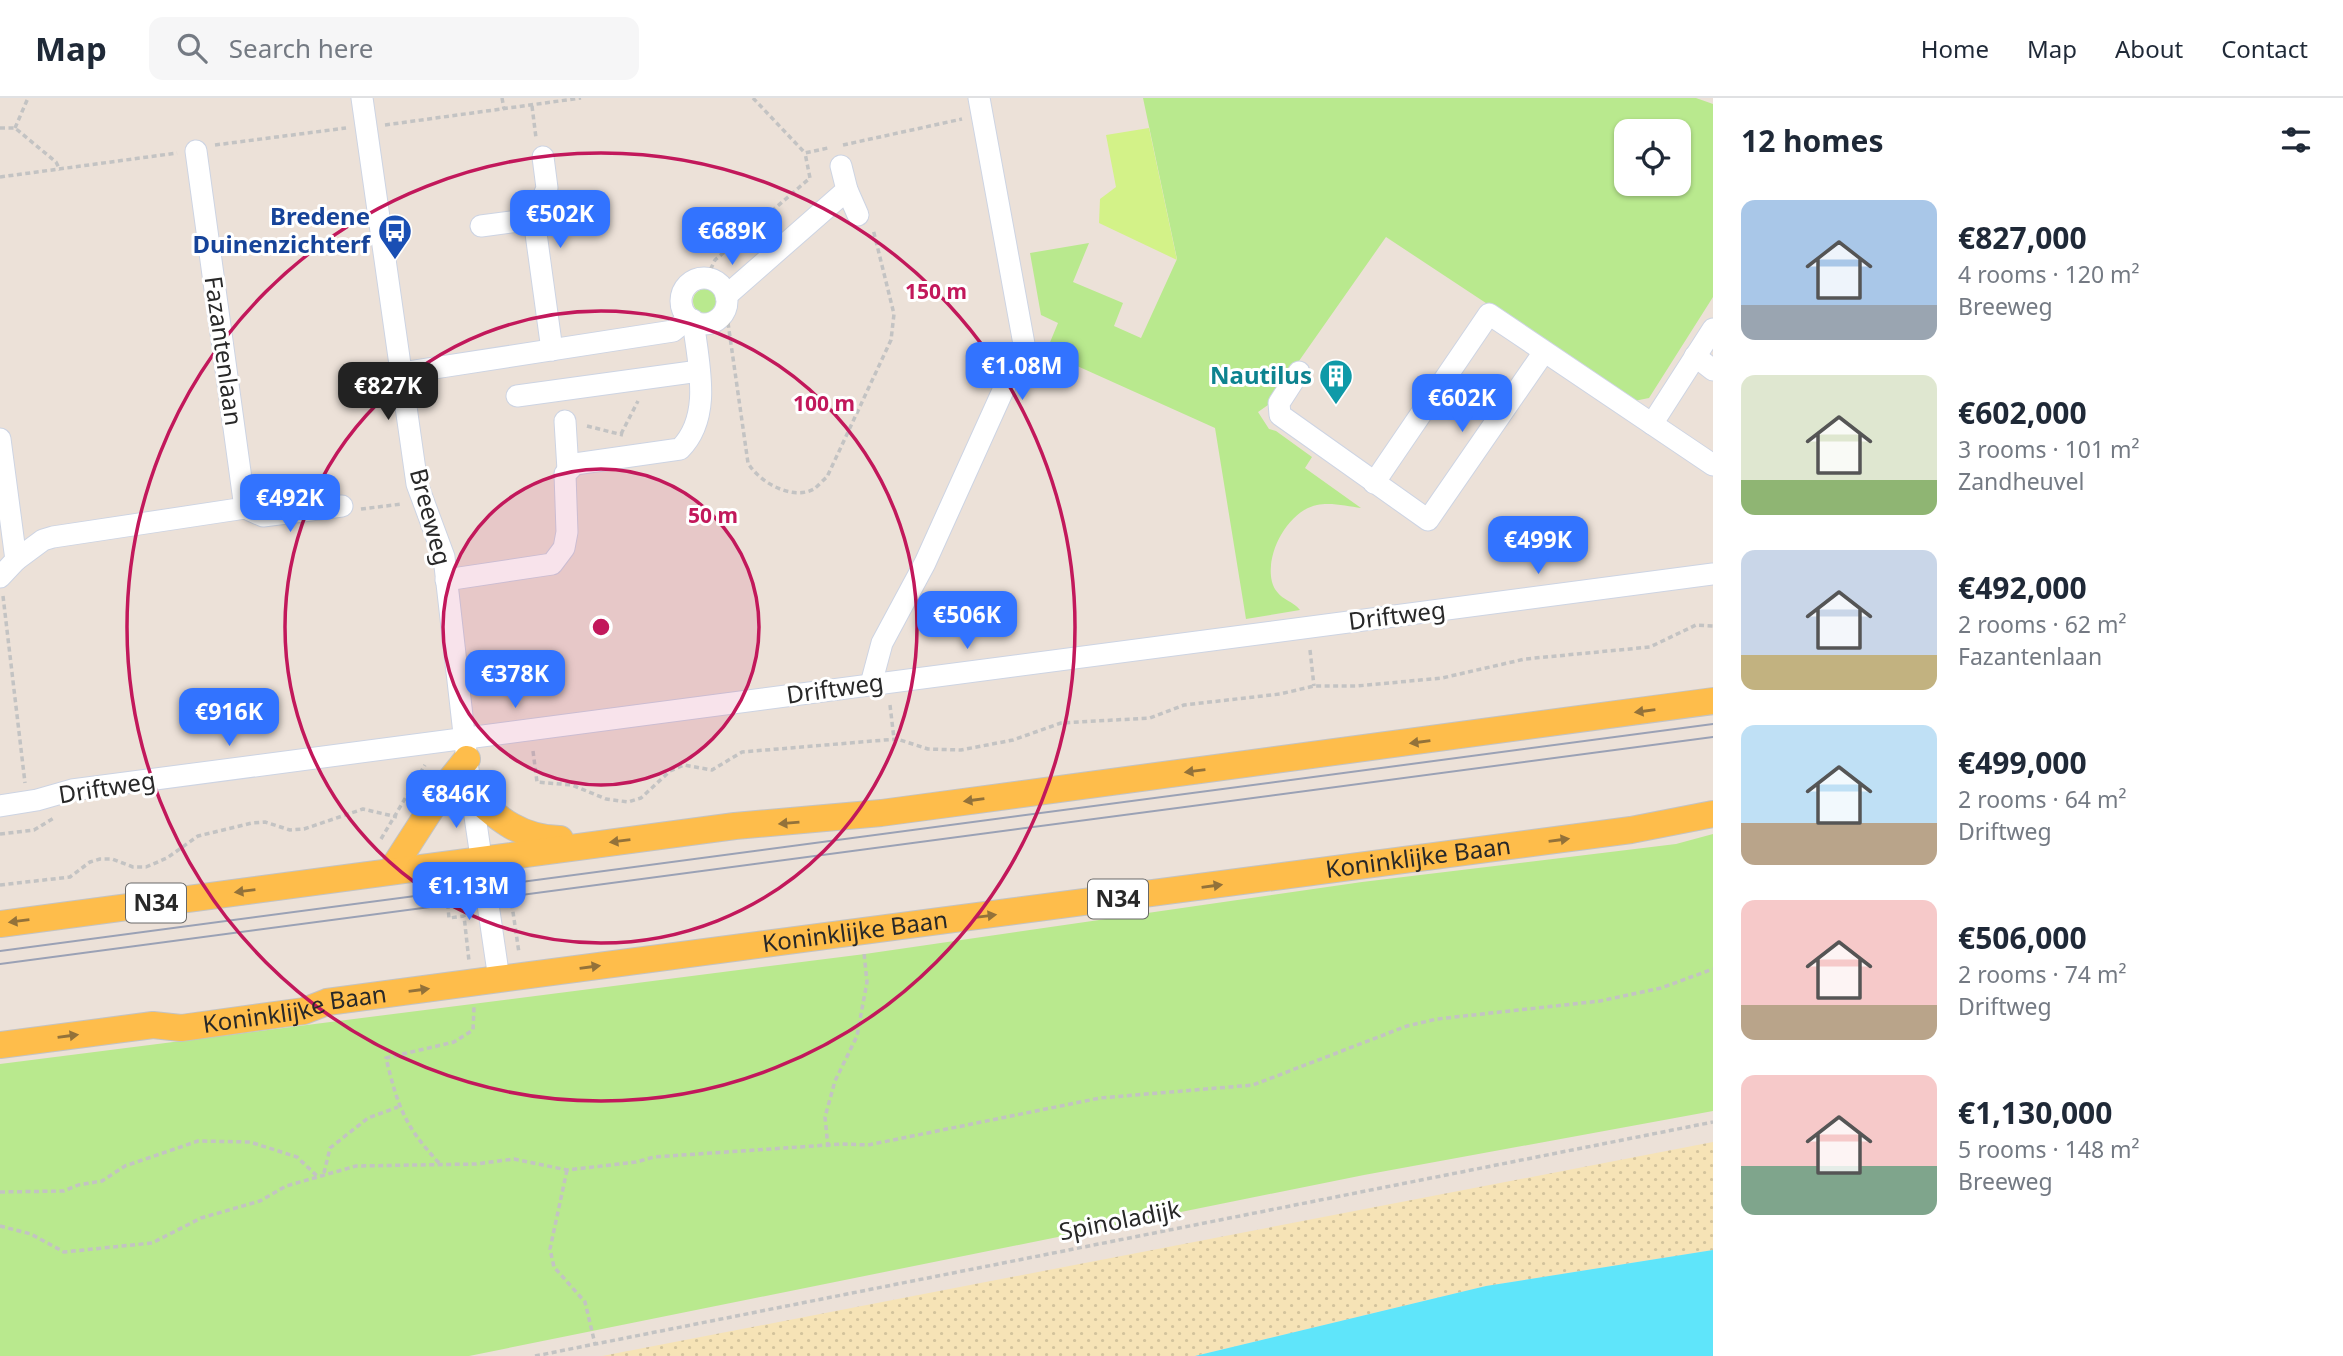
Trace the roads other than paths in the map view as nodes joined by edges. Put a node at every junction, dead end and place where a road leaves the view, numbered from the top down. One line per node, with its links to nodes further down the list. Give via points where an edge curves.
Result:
1 (362, 98): 19 (street, Breeweg, via 377,121)
2 (981, 106): 33 (street, via 1024,344 930,552 882,643)
3 (196, 151): 28 (street, Fazantenlaan)
4 (543, 157): 8 (street, via 548,188)
5 (841, 166): 6 (street)
6 (846, 190): 7 (street); 10 (street)
7 (858, 215)
8 (534, 219): 9 (street); 13 (street)
9 (481, 226)
10 (726, 296): 11 (street, via 729,302 721,318 705,325); 11 (street, via 723,285 707,277 695,279 681,297 682,309)
11 (691, 320): 13 (street, via 673,331); 17 (street)
12 (1713, 329): 15 (street)
13 (552, 350): 19 (street)
14 (1544, 352): 22 (street); 26 (street, via 1428,520); 26 (street, via 1489,314)
15 (1695, 356): 16 (street); 22 (street)
16 (1713, 370)
17 (699, 371): 20 (street); 25 (street, via 702,402 692,438 680,449 575,464)
18 (1299, 372): 26 (street, via 1279,403 1280,415)
19 (402, 373): 32 (street, Breeweg, via 417,484 444,557)
20 (517, 396)
21 (565, 421): 25 (street)
22 (1652, 424): 24 (street)
23 (0, 439): 29 (street)
24 (1713, 465)
25 (568, 470): 32 (street, via 564,548 552,564)
26 (1374, 483)
27 (341, 506): 28 (street, via 263,516)
28 (245, 509): 29 (street, via 53,537)
29 (16, 560): 31 (street)
30 (1713, 573): 33 (street, Driftweg)
31 (0, 577)
32 (446, 580): 35 (street, Breeweg)
33 (871, 684): 35 (street, Driftweg)
34 (1713, 701): 39 (main road, N34, one-way to 39, via 881,813)
35 (466, 749): 36 (street, Breeweg); 37 (street, Driftweg, via 72,790); 41 (main road)
36 (471, 794): 39 (main road, via 523,833); 40 (street, Breeweg)
37 (0, 806)
38 (1713, 814): 43 (main road, Koninklijke Baan / N34, one-way to 38, via 1618,832)
39 (580, 846): 40 (main road, N34)
40 (481, 860): 41 (main road, N34); 43 (street, Breeweg)
41 (391, 872): 42 (main road, N34, one-way to 42)
42 (0, 924)
43 (499, 979): 44 (main road, Koninklijke Baan / N34, one-way to 43, via 153,1025 181,1028)
44 (0, 1045)

